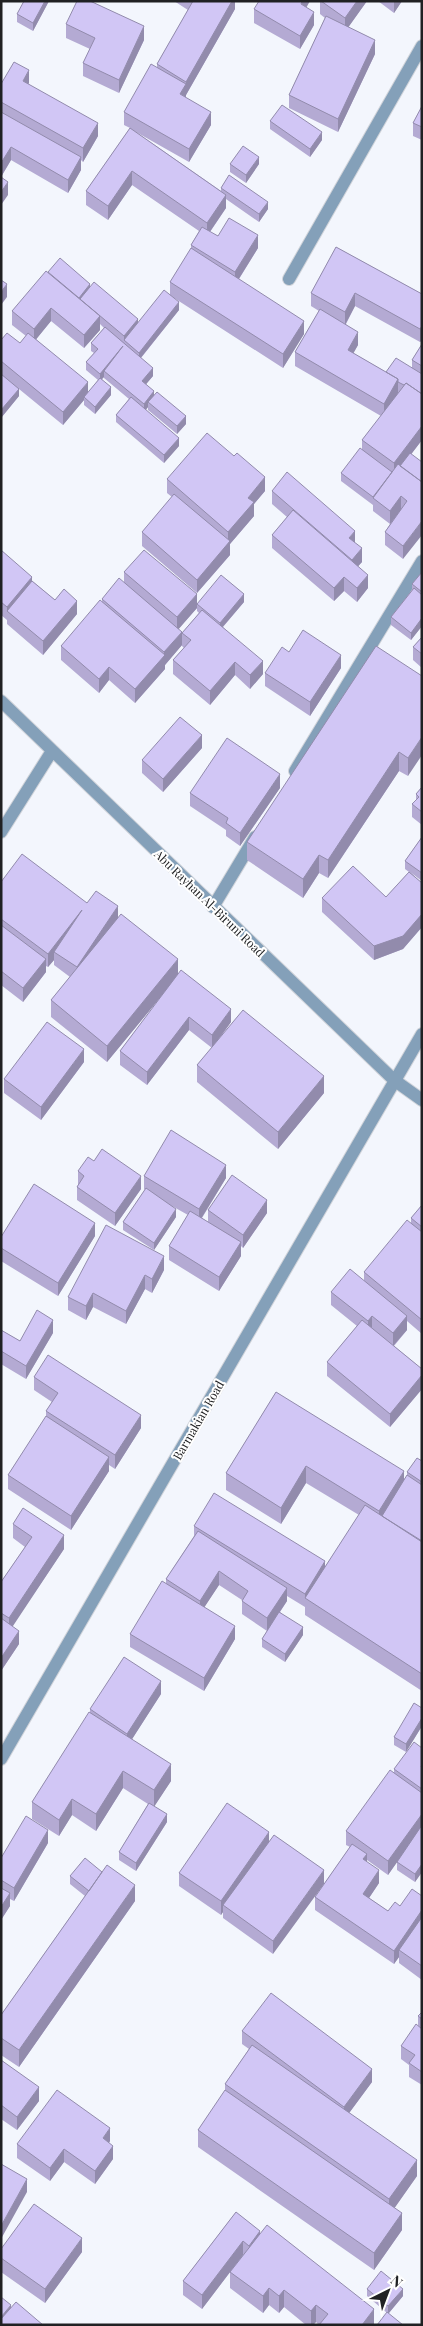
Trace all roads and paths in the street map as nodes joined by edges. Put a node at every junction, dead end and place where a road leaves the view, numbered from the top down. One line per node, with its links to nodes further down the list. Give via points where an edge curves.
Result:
1 (422, 46): 2 (street)
2 (289, 279)
3 (422, 562): 6 (street)
4 (1, 701): 5 (street, Abu Rayhan Al-Biruni Road)
5 (52, 751): 8 (street); 9 (street, Abu Rayhan Al-Biruni Road)
6 (289, 781)
7 (264, 823): 9 (street)
8 (1, 832)
9 (214, 907): 11 (street, Abu Rayhan Al-Biruni Road)
10 (422, 1034): 11 (street, Barmakian Road)
11 (394, 1080): 12 (street, Abu Rayhan Al-Biruni Road); 13 (street, Barmakian Road)
12 (422, 1100)
13 (1, 1759)

